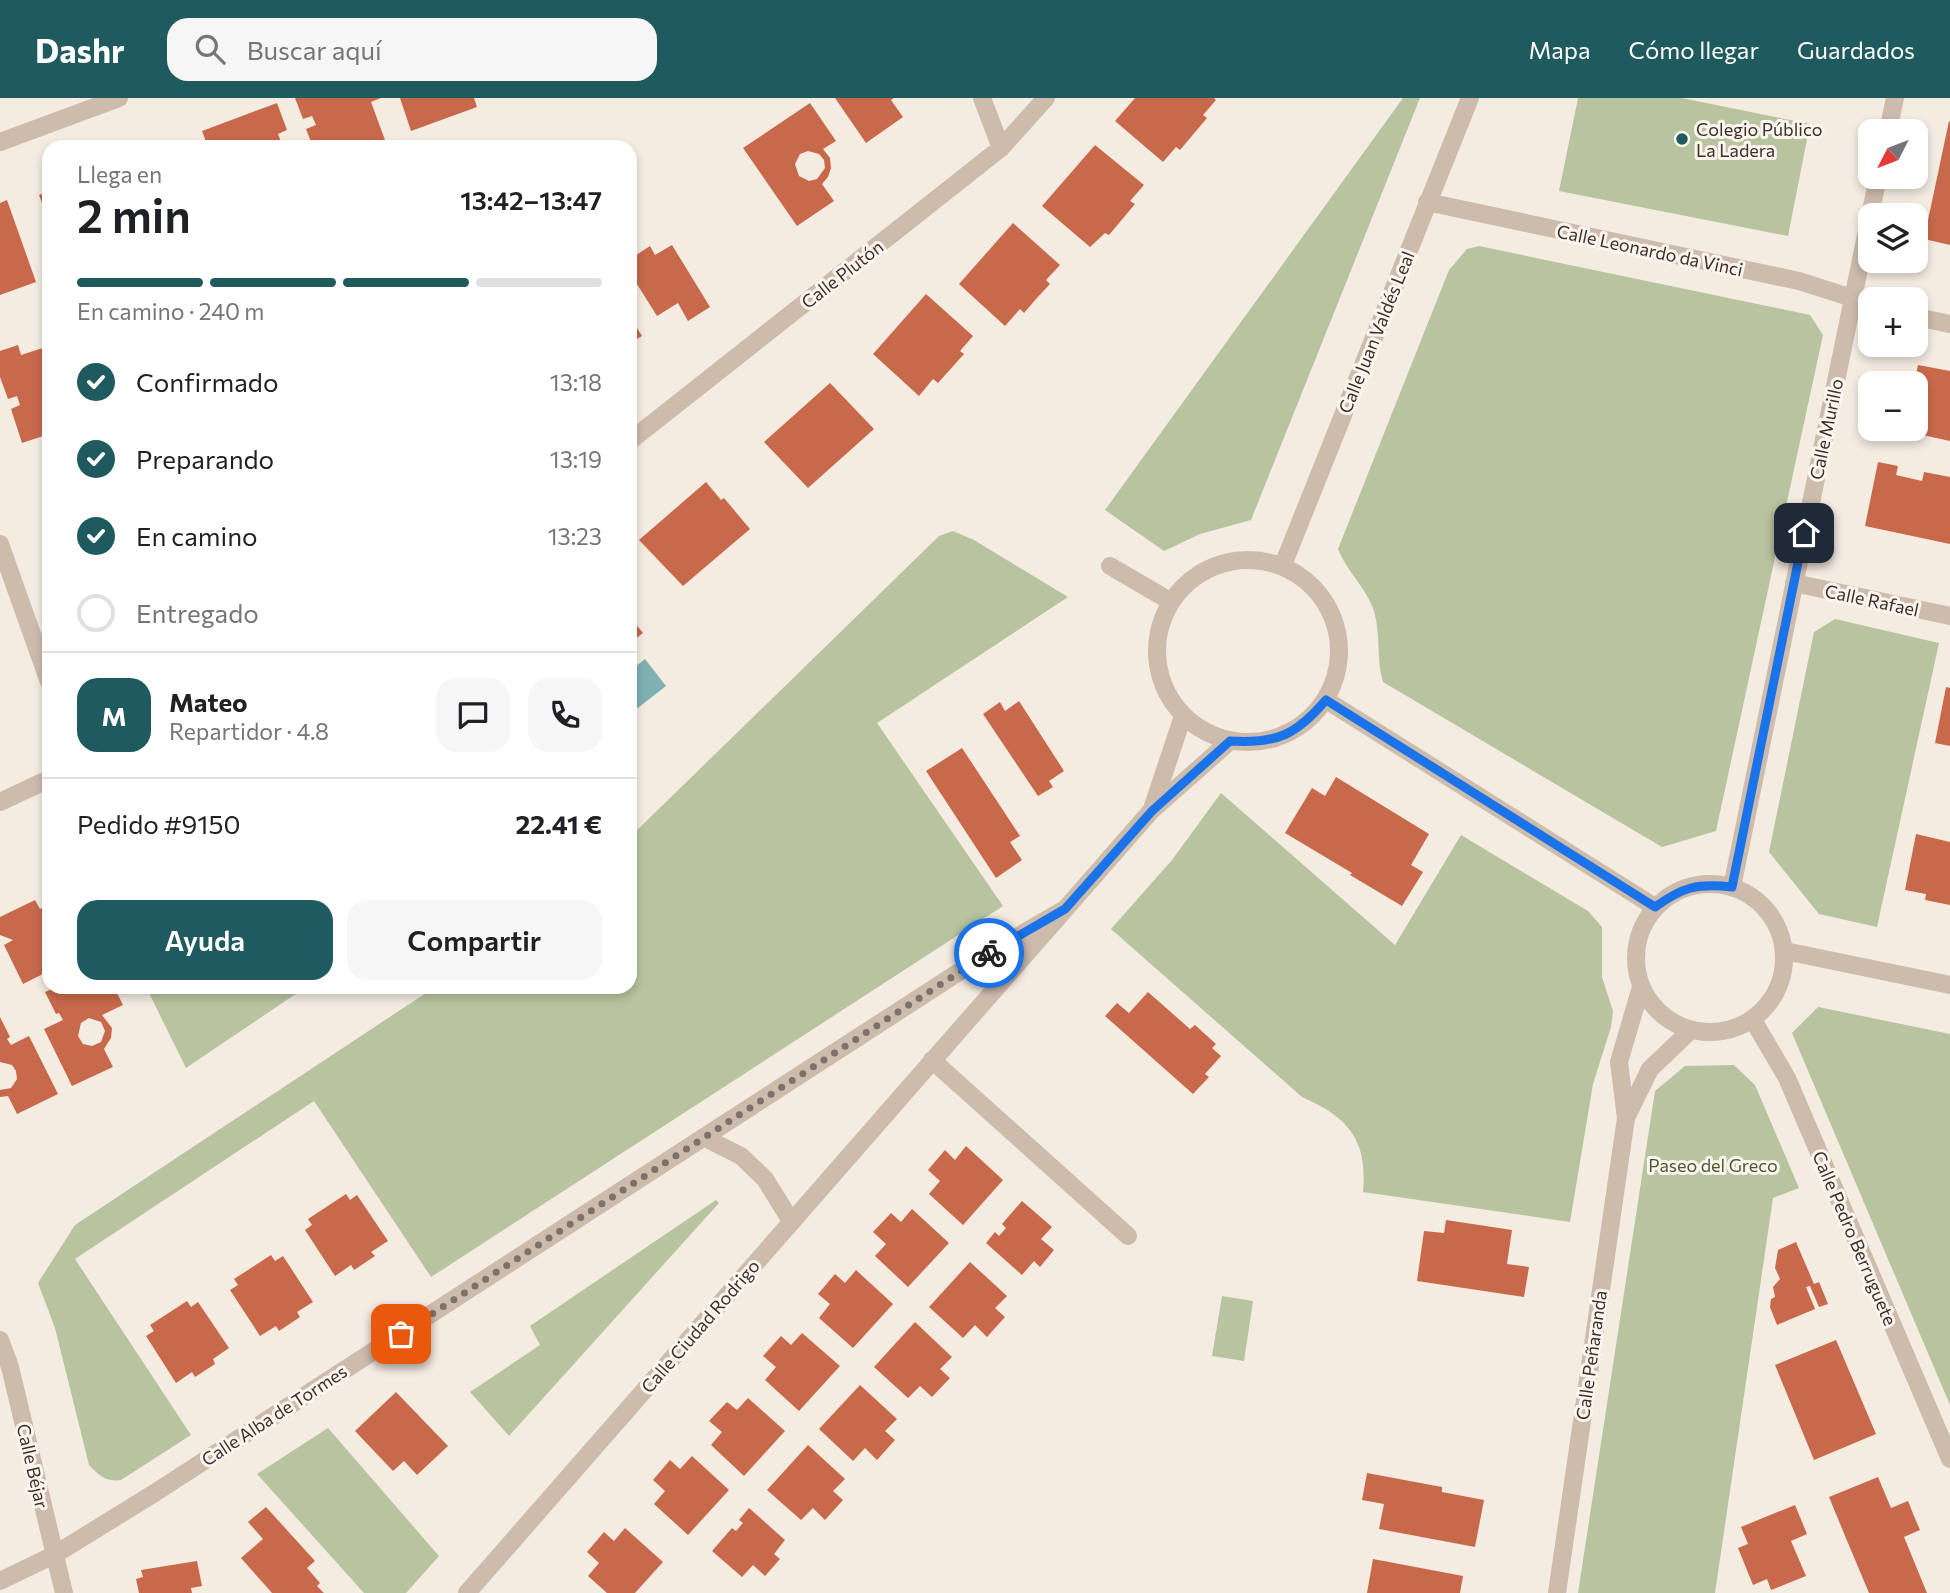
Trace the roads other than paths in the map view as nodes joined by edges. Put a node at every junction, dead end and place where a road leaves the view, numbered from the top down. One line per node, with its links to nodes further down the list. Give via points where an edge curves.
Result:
1 (119, 98): 7 (street)
2 (982, 98): 8 (street)
3 (1046, 98): 8 (street, Calle Plutón)
4 (1469, 98): 10 (street, Calle Juan Valdés Leal)
5 (1895, 98): 6 (street)
6 (1891, 119)
7 (0, 142)
8 (1001, 148): 16 (street, Calle Plutón)
9 (1876, 189): 11 (street, Calle Murillo)
10 (1427, 202): 12 (street, Calle Leonardo da Vinci, via 1799,281); 18 (street, Calle Juan Valdés Leal)
11 (1864, 287)
12 (1858, 301)
13 (1858, 319): 20 (street, Calle Murillo)
14 (1928, 319): 15 (street)
15 (1950, 324)
16 (637, 435)
17 (0, 544): 23 (street)
18 (1283, 565): 21 (street, via 1242,558 1201,571); 24 (street, via 1316,588 1336,622 1340,662)
19 (1110, 566): 21 (street)
20 (1794, 583): 22 (street, Calle Rafael); 30 (street, Calle Murillo)
21 (1170, 601): 25 (street, via 1157,639 1161,681)
22 (1950, 616)
23 (42, 662)
24 (1326, 700): 26 (street, via 1284,736 1258,743); 31 (street)
25 (1183, 716): 26 (street); 29 (street, Calle Ciudad Rodrigo)
26 (1230, 741): 29 (street, Calle Ciudad Rodrigo)
27 (42, 782): 28 (street)
28 (0, 802)
29 (1152, 811): 32 (street, Calle Ciudad Rodrigo)
30 (1732, 887): 31 (street, via 1691,887); 33 (street, via 1764,908 1776,923)
31 (1655, 907): 35 (street, via 1636,945)
32 (1065, 909): 38 (street, Calle Ciudad Rodrigo); 40 (street, Calle Alba de Tormes, via 979,959)
33 (1784, 951): 34 (street); 36 (street, via 1783,977 1772,1002)
34 (1950, 985)
35 (1641, 987): 37 (street, via 1661,1015); 39 (street, Calle Peñaranda, via 1619,1062)
36 (1753, 1020): 37 (street, via 1723,1032); 44 (street, Calle Pedro Berruguete, via 1787,1078)
37 (1690, 1031): 39 (street, Calle Peñaranda, via 1650,1069)
38 (932, 1060): 41 (street, Calle Ciudad Rodrigo); 42 (street)
39 (1626, 1118): 49 (street, Calle Peñaranda)
40 (705, 1138): 41 (street, via 741,1156 757,1171); 45 (street, Calle Alba de Tormes)
41 (791, 1222): 48 (street, Calle Ciudad Rodrigo)
42 (1128, 1236)
43 (0, 1340): 45 (street, Calle Béjar)
44 (1950, 1459)
45 (54, 1555): 46 (street, Calle Alba de Tormes); 47 (street, Calle Béjar)
46 (0, 1581)
47 (64, 1593)
48 (467, 1593)
49 (1556, 1593)

